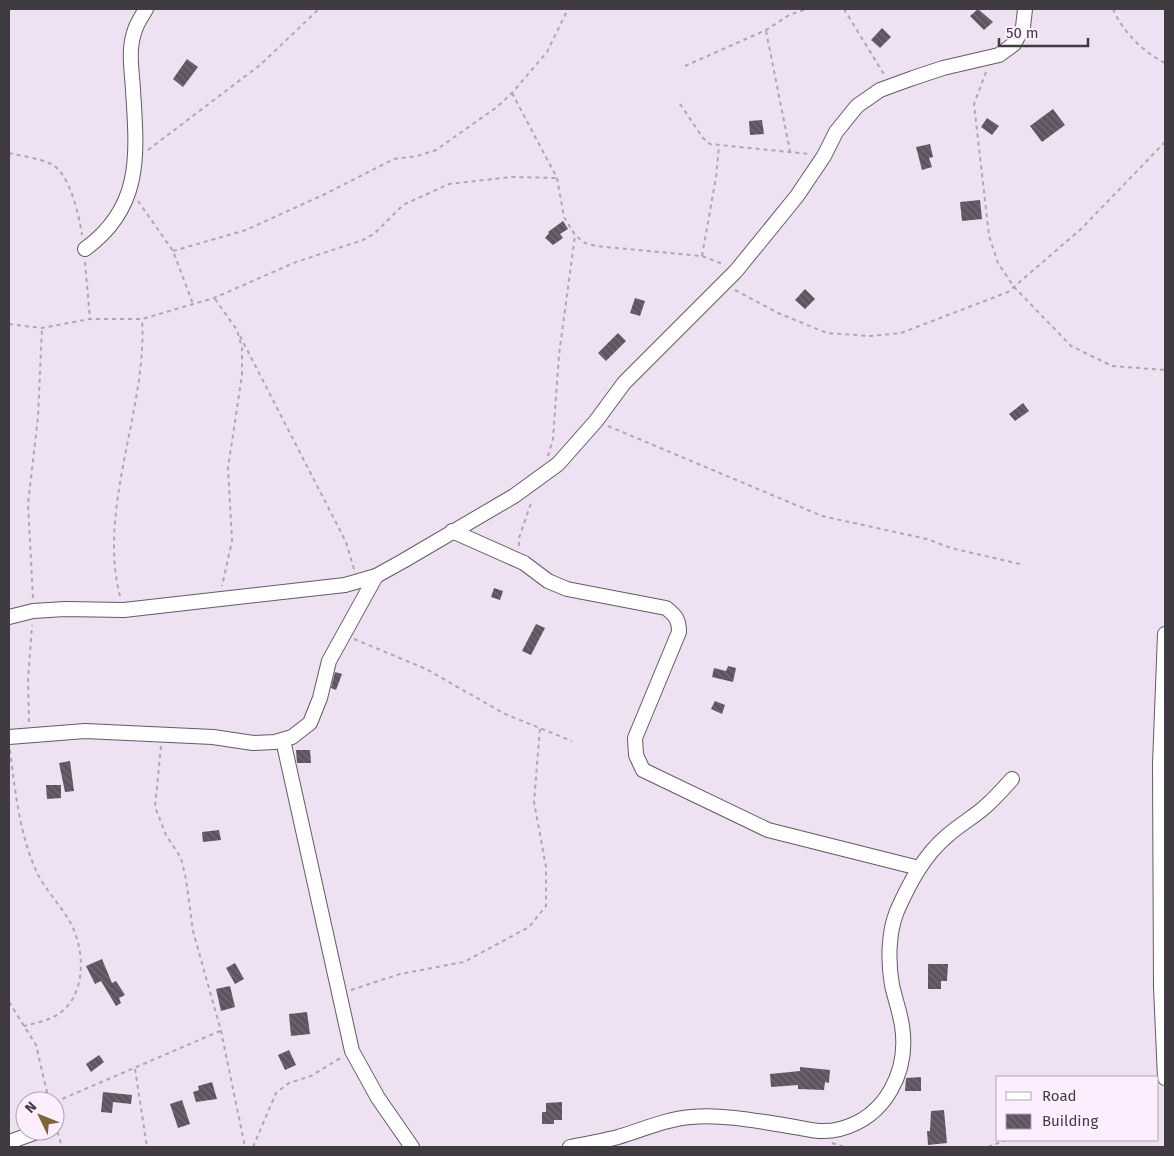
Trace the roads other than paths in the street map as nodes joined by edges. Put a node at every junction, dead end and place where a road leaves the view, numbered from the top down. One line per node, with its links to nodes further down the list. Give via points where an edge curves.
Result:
1 (146, 9): 3 (street, via 134,32 130,57 136,159 131,189 112,224)
2 (1025, 9): 4 (street, via 1023,27 1014,44 994,57 943,68 891,86 869,97 845,118 797,196 736,271 624,383 558,464 514,496)
3 (84, 249)
4 (452, 531): 5 (street); 11 (street, via 519,561 548,581 567,589 666,608 679,621 679,632 635,738 636,755 643,770 768,830)
5 (376, 576): 6 (street, via 344,585 124,610 65,609); 9 (street, via 329,661 310,723)
6 (9, 617)
7 (1165, 634): 12 (street, via 1160,764 1161,987)
8 (9, 737): 9 (street, via 85,731 164,734 253,743)
9 (283, 740): 13 (street, via 352,1050 378,1098)
10 (1012, 779): 11 (street, via 986,807 946,837)
11 (919, 868): 14 (street, via 896,913 891,936 892,985 903,1026 902,1048 891,1094 876,1111 842,1128 818,1132 714,1117 691,1117)
12 (1165, 1078)
13 (412, 1147)
14 (570, 1147)

